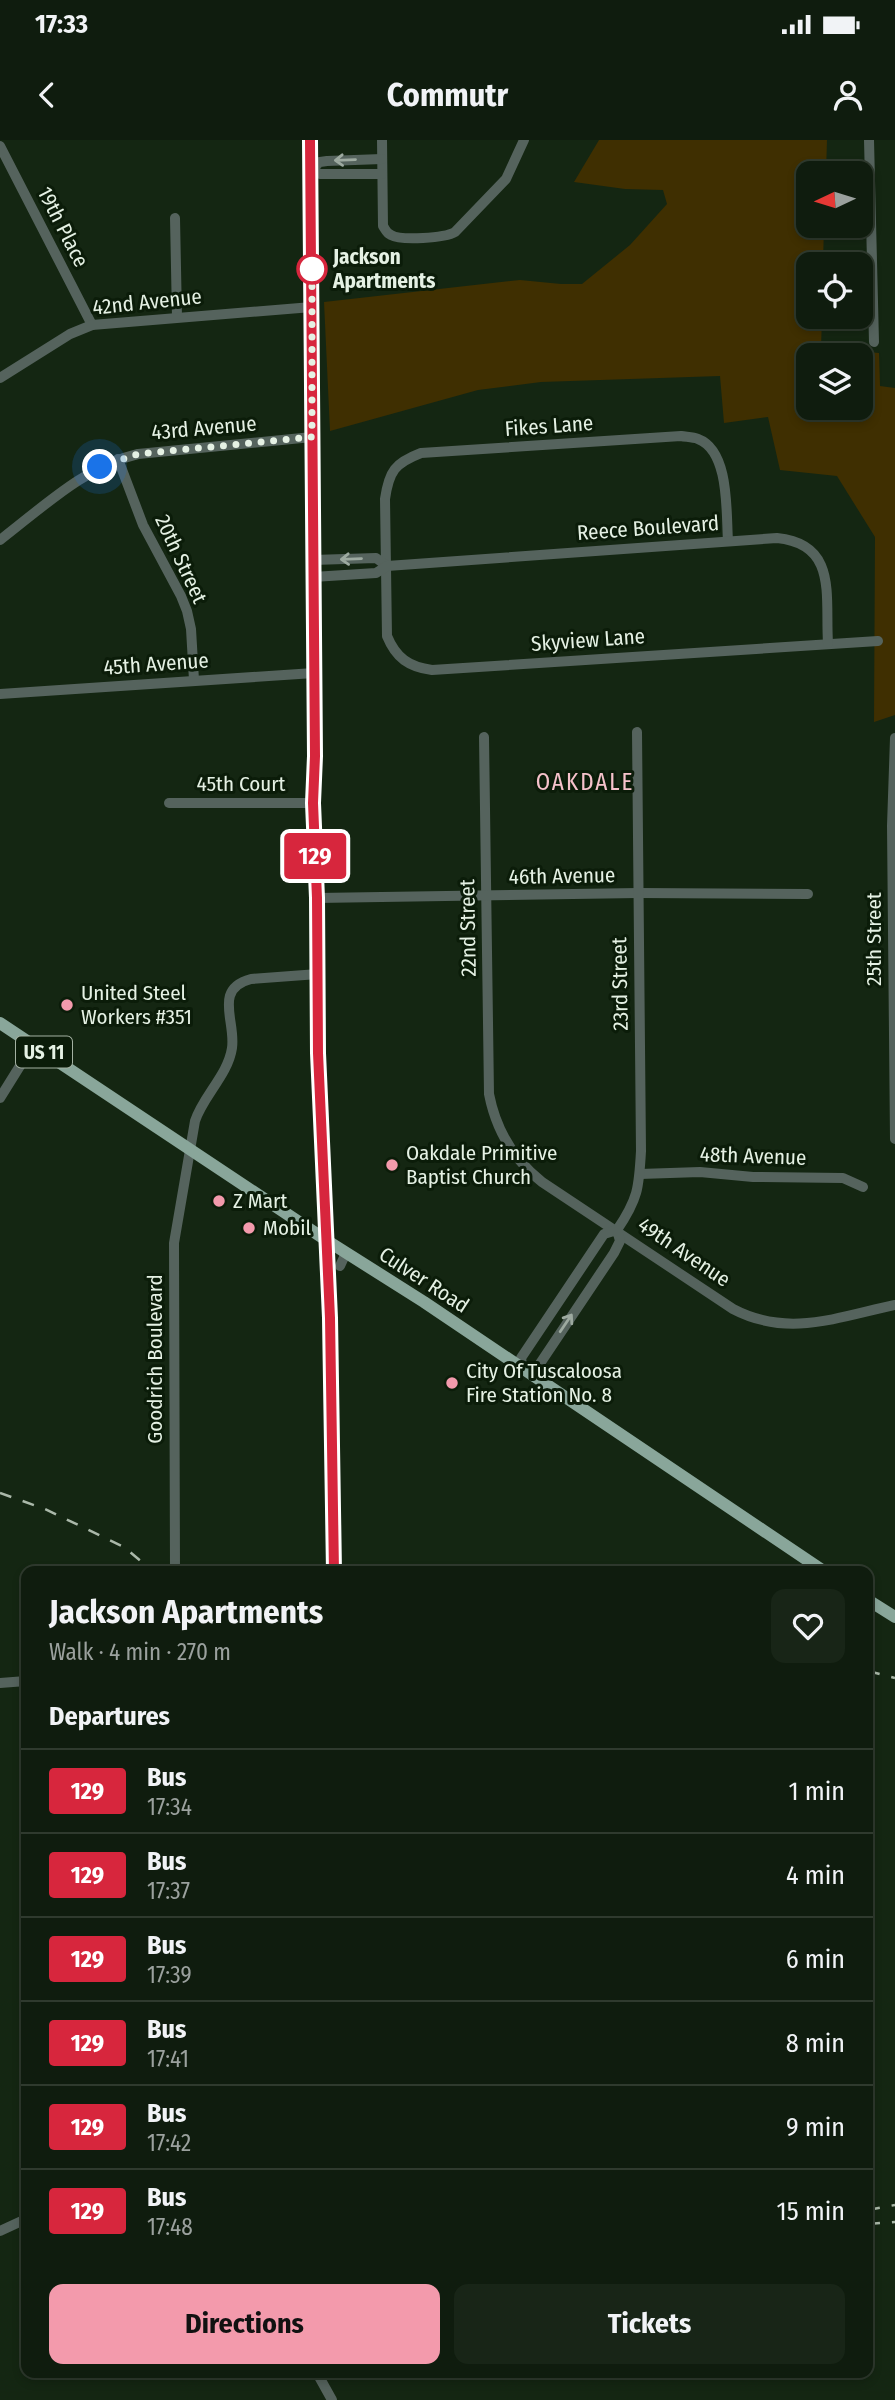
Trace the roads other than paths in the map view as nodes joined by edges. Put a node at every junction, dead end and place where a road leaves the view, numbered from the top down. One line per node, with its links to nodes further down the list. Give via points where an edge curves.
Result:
1 (310, 140): 7 (street)
2 (382, 140): 6 (street)
3 (524, 140): 8 (street, via 501,185 455,232 444,237 387,233)
4 (869, 140): 13 (street)
5 (0, 146): 12 (street, 19th Place)
6 (382, 159): 7 (street, one-way to 7, via 327,160); 8 (street)
7 (311, 169): 8 (street, via 320,174); 10 (street)
8 (382, 174)
9 (175, 218): 11 (street)
10 (312, 307): 11 (street, 42nd Avenue); 15 (street)
11 (177, 317): 12 (street, 42nd Avenue)
12 (92, 325): 14 (street, 42nd Avenue)
13 (874, 342)
14 (0, 378)
15 (312, 437): 16 (street, 43rd Avenue); 19 (street)
16 (118, 459): 17 (street, 43rd Avenue, via 90,473); 25 (street, 20th Street, via 143,525 187,611)
17 (0, 540)
18 (728, 541): 20 (street, Reece Boulevard); 20 (street, Fikes Lane, via 720,463 711,448 698,439 681,436 421,453 406,459 388,481); 23 (street, Reece Boulevard, via 794,540 817,555 824,569)
19 (313, 560): 20 (street, Reece Boulevard, one-way to 19, via 376,558); 21 (street)
20 (387, 566): 21 (street, Reece Boulevard, via 376,573); 23 (street, Skyview Lane, via 387,636 398,656 420,668)
21 (313, 577): 24 (street)
22 (878, 641): 23 (street, Skyview Lane)
23 (828, 643)
24 (314, 673): 25 (street, 45th Avenue); 31 (street)
25 (194, 680): 26 (street, 45th Avenue)
26 (0, 694)
27 (637, 732): 32 (street, 23rd Street)
28 (484, 737): 34 (street, 22nd Street)
29 (895, 738): 41 (street, 25th Street)
30 (169, 803): 31 (street, 45th Court)
31 (313, 803): 35 (street)
32 (638, 893): 33 (street, 46th Avenue); 34 (street, 46th Avenue); 43 (street, 23rd Street)
33 (808, 894)
34 (487, 896): 35 (street, 46th Avenue); 40 (street, 22nd Street, via 487,1059)
35 (317, 898): 36 (street)
36 (318, 974): 42 (street, Goodrich Boulevard, via 251,979 231,991 229,1060 199,1109); 46 (street)
37 (0, 1023): 38 (main road, Culver Road / US 11)
38 (33, 1045): 39 (street); 42 (main road, Culver Road / US 11)
39 (0, 1098)
40 (495, 1116): 45 (street, 49th Avenue, via 503,1138 524,1166)
41 (895, 1139)
42 (189, 1149): 46 (main road, Culver Road / US 11); 51 (street, Goodrich Boulevard, via 174,1243)
43 (640, 1174): 44 (street, 48th Avenue, via 843,1178); 45 (street, 23rd Street, via 632,1208)
44 (863, 1187)
45 (617, 1230): 49 (street, 49th Avenue, via 733,1309 765,1323 801,1324); 50 (street, 23rd Street, via 604,1234 592,1251 521,1358); 50 (street, 23rd Street, one-way to 45, via 537,1368 614,1253 620,1241)
46 (326, 1240): 47 (main road, Culver Road / US 11); 52 (street)
47 (346, 1253): 48 (street); 50 (main road, Culver Road / US 11)
48 (340, 1266)
49 (895, 1305)
50 (523, 1370): 53 (main road, Culver Road / US 11)
51 (175, 1566)
52 (334, 1566)
53 (816, 1566)
54 (873, 1602): 55 (main road)
55 (893, 1612)
56 (21, 1681): 57 (street)
57 (0, 1682)
58 (21, 2221): 59 (street)
59 (0, 2231)
60 (320, 2378): 61 (street)
61 (332, 2400)

